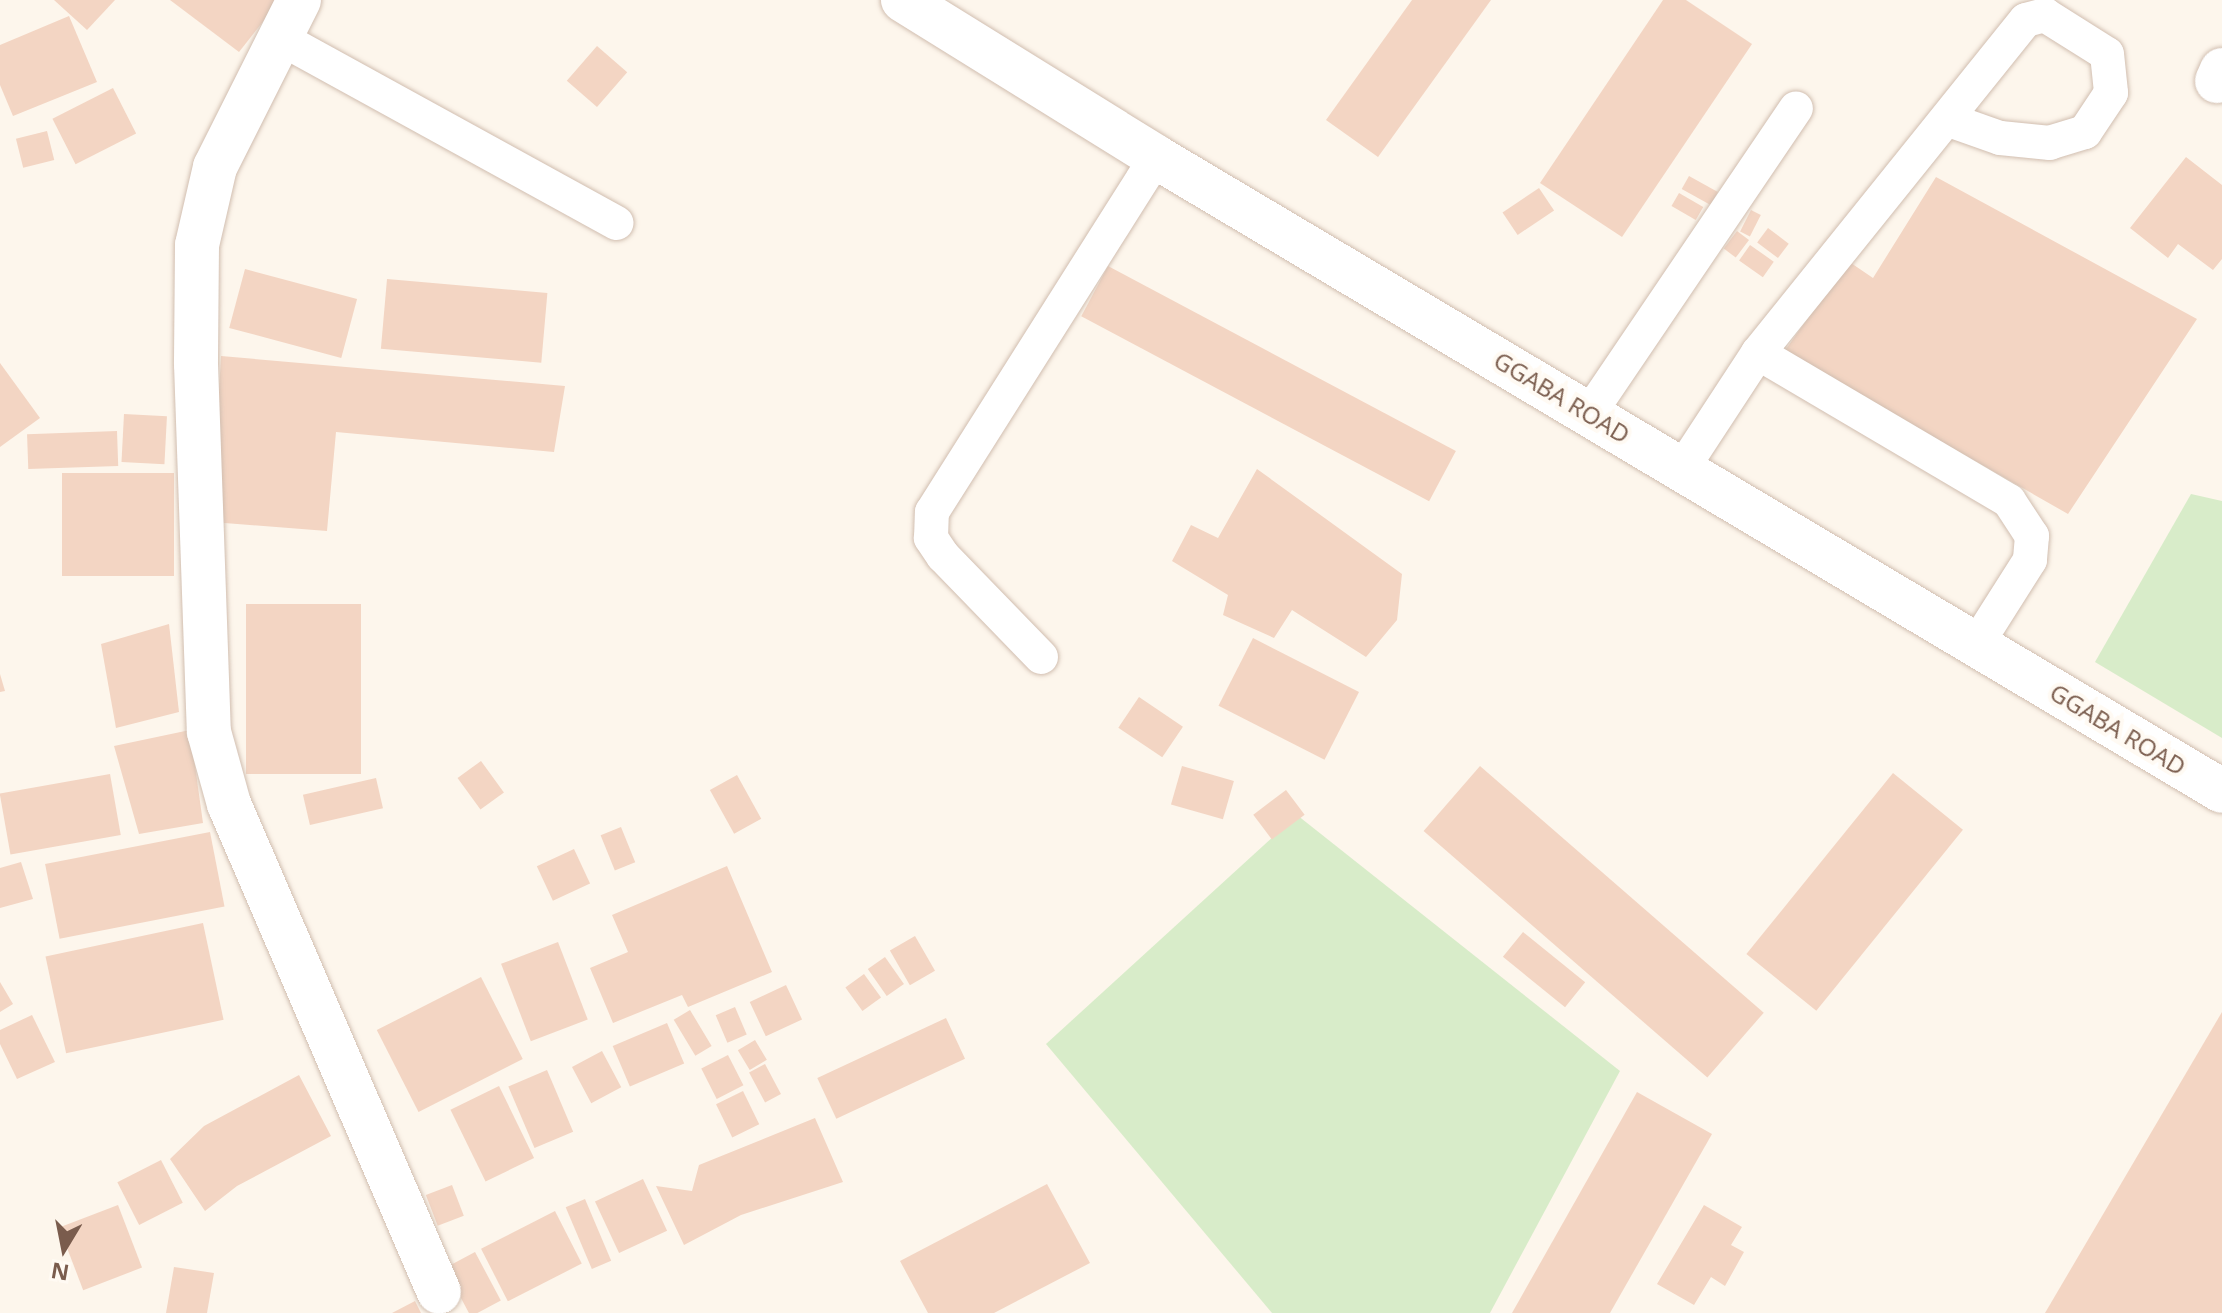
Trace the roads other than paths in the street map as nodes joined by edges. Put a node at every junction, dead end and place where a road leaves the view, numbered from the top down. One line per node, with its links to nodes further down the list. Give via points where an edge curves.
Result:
1 (903, 0): 5 (main road, GGABA ROAD)
2 (289, 19): 6 (lane); 13 (main road, via 215,167 197,245 209,732 229,804)
3 (1796, 108): 8 (lane)
4 (1949, 120): 4 (lane, via 2026,20 2036,15 2045,15 2107,54 2111,93 2085,132 2050,143 2000,138); 7 (lane)
5 (1156, 157): 8 (main road, GGABA ROAD); 11 (lane, via 932,512 931,538 943,556)
6 (616, 223)
7 (1758, 353): 9 (lane); 10 (lane, via 2009,501 2032,536 2030,560)
8 (1589, 414): 9 (main road, GGABA ROAD)
9 (1682, 469): 10 (main road, GGABA ROAD)
10 (1976, 645): 12 (main road, GGABA ROAD)
11 (1041, 657)
12 (2222, 791)
13 (439, 1292)

